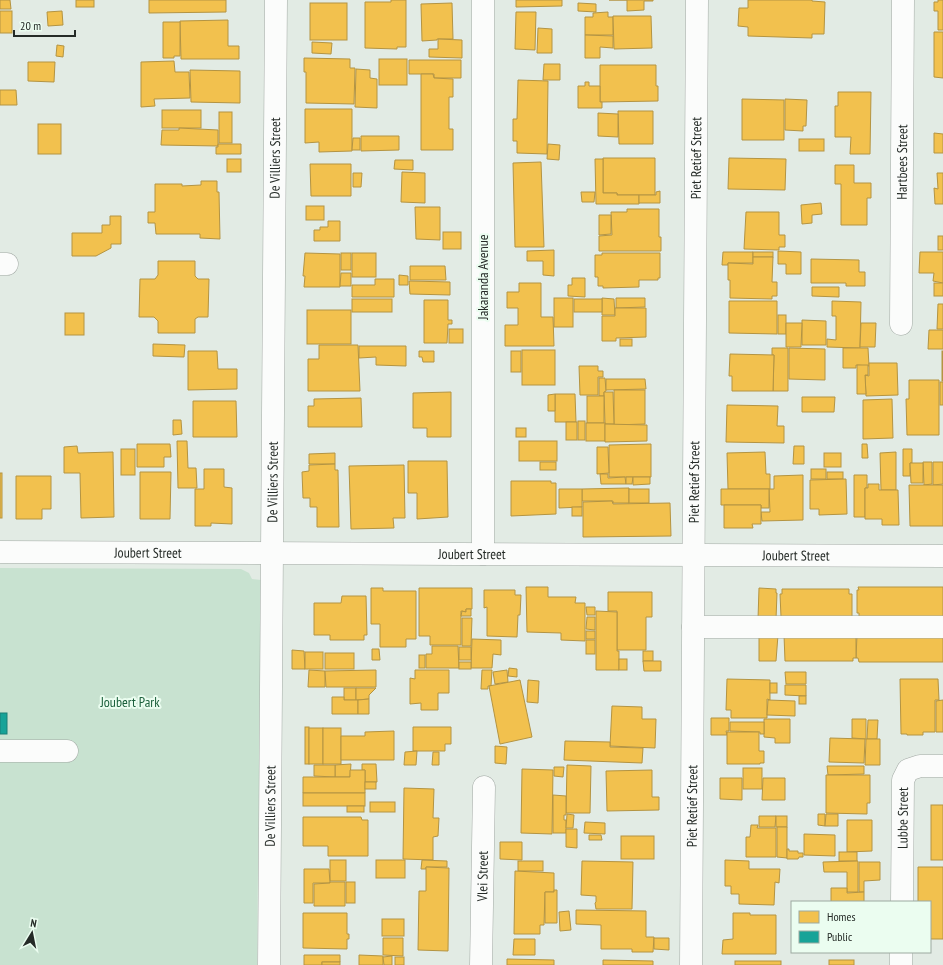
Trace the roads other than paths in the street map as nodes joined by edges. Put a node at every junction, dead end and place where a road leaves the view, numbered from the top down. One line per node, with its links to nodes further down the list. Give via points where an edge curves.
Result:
1 (276, 0): 7 (street, De Villiers Street)
2 (483, 0): 8 (street, Jakaranda Avenue)
3 (697, 0): 9 (street, Piet Retief Street)
4 (904, 0): 5 (street, Hartbees Street)
5 (901, 324)
6 (0, 552): 7 (street, Joubert Street)
7 (272, 554): 8 (street, Joubert Street); 19 (street, De Villiers Street)
8 (483, 554): 9 (street, Joubert Street)
9 (693, 555): 10 (street, Joubert Street); 11 (street, Piet Retief Street)
10 (943, 556)
11 (693, 627): 12 (street); 21 (street, Piet Retief Street)
12 (943, 627)
13 (0, 751): 14 (street)
14 (67, 751)
15 (943, 766): 17 (street, Lubbe Street, via 920,766 908,770 903,780)
16 (484, 787): 20 (street, Vlei Street)
17 (902, 901)
18 (901, 953): 22 (street)
19 (269, 965)
20 (481, 965)
21 (691, 965)
22 (901, 965)

